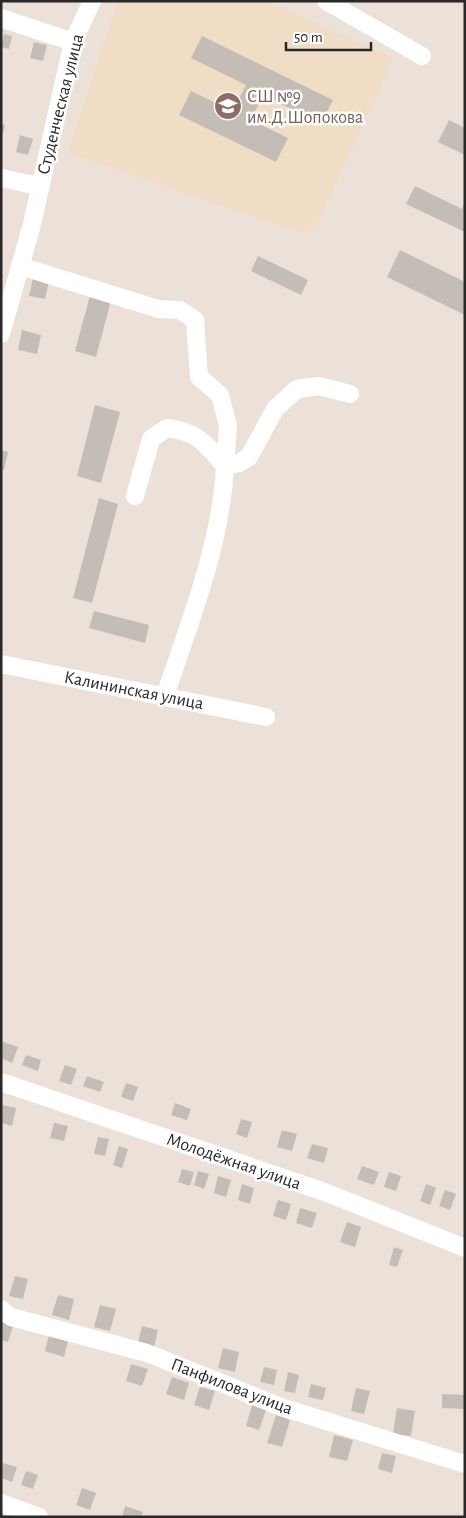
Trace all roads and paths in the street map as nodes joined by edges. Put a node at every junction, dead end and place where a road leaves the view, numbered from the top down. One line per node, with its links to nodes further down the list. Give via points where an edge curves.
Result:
1 (92, 1): 4 (street, Студенческая улица)
2 (326, 1): 5 (street)
3 (1, 18): 4 (street)
4 (73, 42): 7 (street, Студенческая улица)
5 (422, 56)
6 (1, 178): 7 (street)
7 (40, 186): 8 (street, Студенческая улица)
8 (20, 266): 9 (street); 11 (street, via 158,309 180,310 195,320 200,377 220,395 228,426)
9 (1, 334)
10 (350, 394): 11 (street, via 320,386 297,389 274,409 249,457)
11 (225, 466): 12 (street, via 205,443 186,430 167,428 151,439); 14 (street, via 223,502 206,572)
12 (135, 496)
13 (1, 664): 14 (street, Калининская улица)
14 (165, 696): 15 (street, Калининская улица)
15 (266, 717)
16 (1, 1082): 17 (street, Молодёжная улица, via 322,1191)
17 (465, 1248)
18 (1, 1309): 19 (street, Панфилова улица, via 11,1317 147,1353 281,1407)
19 (465, 1464)
20 (1, 1503): 21 (street)
21 (39, 1517)

